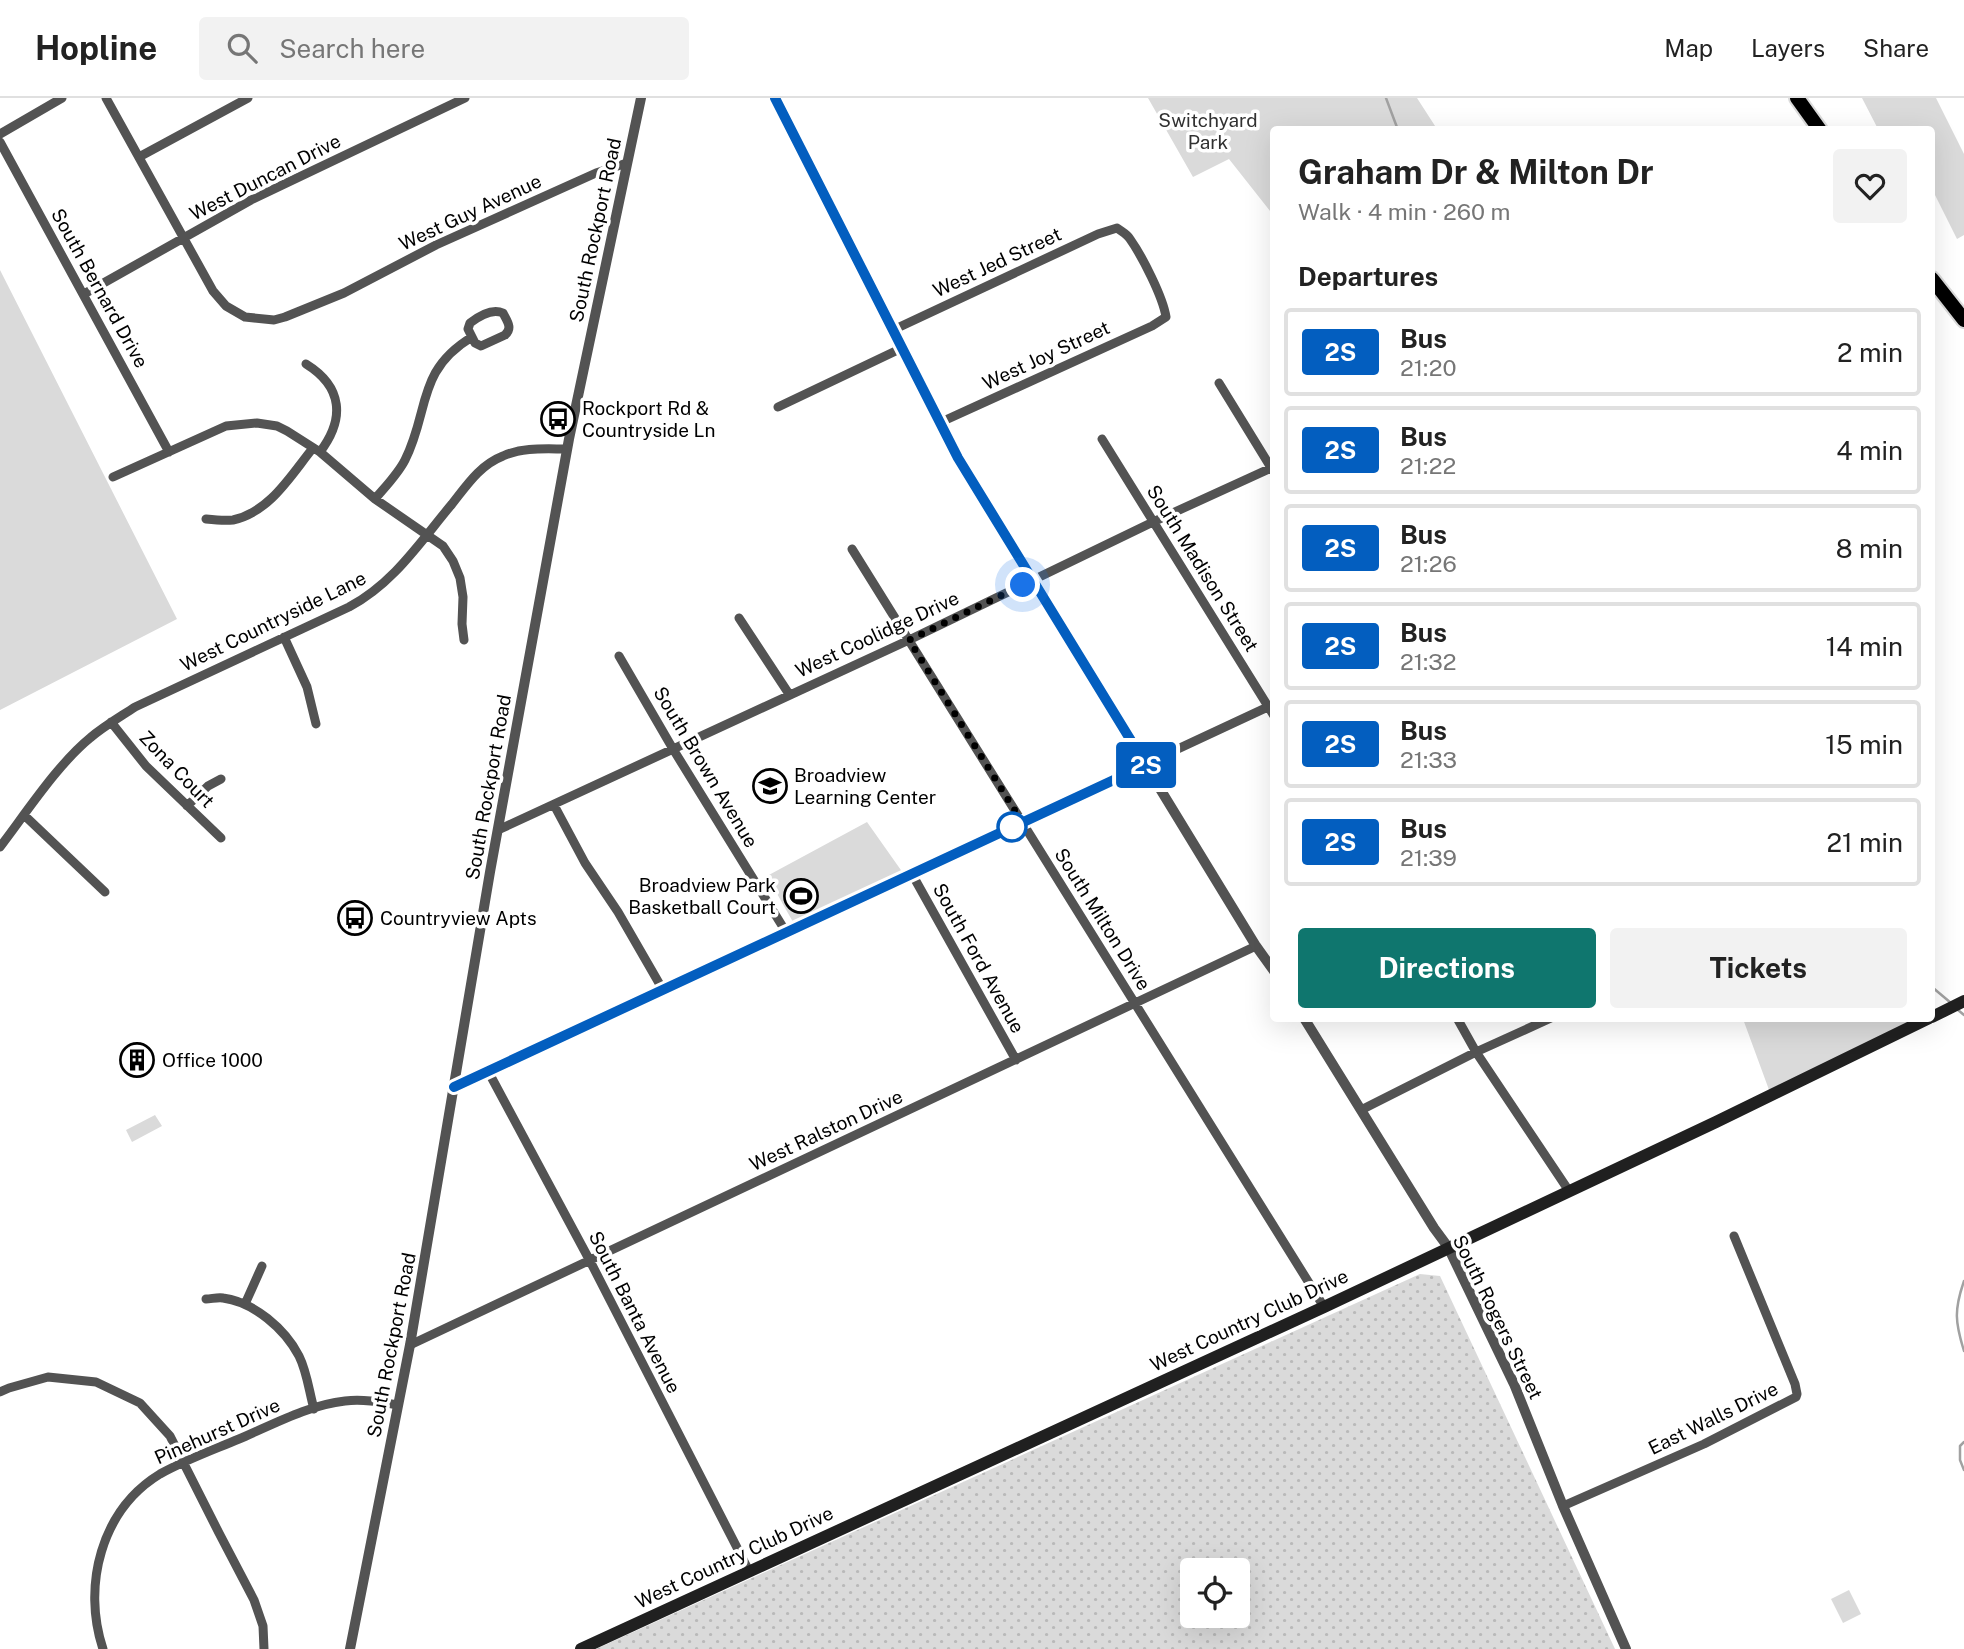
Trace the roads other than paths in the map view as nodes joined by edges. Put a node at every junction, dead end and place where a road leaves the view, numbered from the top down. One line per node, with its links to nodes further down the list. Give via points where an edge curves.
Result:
1 (62, 98): 9 (street)
2 (106, 98): 11 (street, West Guy Avenue)
3 (248, 98): 11 (street)
4 (465, 98): 13 (street, West Duncan Drive)
5 (640, 98): 12 (street, South Rockport Road)
6 (775, 98): 18 (street)
7 (1797, 98): 8 (main road)
8 (1817, 126)
9 (0, 134)
10 (0, 142): 15 (street, South Bernard Drive)
11 (139, 157): 13 (street, West Guy Avenue)
12 (628, 163): 13 (street, West Guy Avenue, via 596,173 274,320 245,317 226,306); 26 (street, South Rockport Road)
13 (184, 238): 15 (street, West Duncan Drive)
14 (1935, 283): 17 (main road)
15 (84, 294): 28 (street, South Bernard Drive)
16 (1166, 317): 18 (street, West Jed Street, via 1136,250 1117,228); 24 (street, West Joy Street)
17 (1964, 320)
18 (892, 330): 20 (street)
19 (472, 337): 19 (street, via 481,346 505,335 510,325 503,313 492,311 473,320 468,329); 32 (street, via 457,346 436,370 403,464)
20 (902, 348): 23 (street); 24 (street)
21 (306, 365): 27 (street, via 325,379 337,404 335,428)
22 (1219, 383): 29 (street)
23 (778, 407)
24 (939, 423): 37 (street)
25 (1102, 439): 34 (street, South Madison Street)
26 (567, 449): 35 (street, West Countryside Lane, via 521,450 494,460 476,474); 55 (street, South Rockport Road)
27 (316, 450): 28 (street, via 277,426 248,423 226,426); 32 (street); 33 (street, via 262,507 237,519)
28 (169, 452): 31 (street)
29 (1270, 468)
30 (1270, 472): 34 (street, West Coolidge Drive)
31 (113, 477)
32 (374, 499): 35 (street)
33 (206, 519)
34 (1153, 522): 37 (street, West Coolidge Drive); 44 (street, South Madison Street)
35 (426, 535): 39 (street, West Countryside Lane, via 376,591); 40 (street, via 443,546 458,570)
36 (852, 549): 41 (street, South Milton Drive)
37 (1032, 580): 41 (street, West Coolidge Drive); 49 (street)
38 (739, 618): 43 (street)
39 (284, 637): 46 (street, West Countryside Lane); 47 (street, via 307,687)
40 (464, 640)
41 (909, 640): 43 (street, West Coolidge Drive); 54 (street, South Milton Drive)
42 (619, 656): 48 (street, South Brown Avenue)
43 (789, 694): 48 (street, West Coolidge Drive)
44 (1270, 703)
45 (1270, 705): 49 (street)
46 (111, 722): 52 (street, Zona Court, via 146,766); 53 (street, West Countryside Lane, via 88,739)
47 (316, 724)
48 (673, 749): 51 (street, West Coolidge Drive); 60 (street, South Brown Avenue)
49 (1146, 765): 54 (street); 61 (street)
50 (221, 779): 52 (street)
51 (554, 805): 55 (street, West Coolidge Drive); 63 (street)
52 (187, 806): 56 (street, Zona Court)
53 (24, 815): 57 (street, West Countryside Lane); 59 (street)
54 (1022, 822): 58 (street); 65 (street, South Milton Drive)
55 (498, 831): 74 (street, South Rockport Road)
56 (221, 838)
57 (0, 847)
58 (912, 874): 60 (street); 72 (street, South Ford Avenue)
59 (105, 892)
60 (786, 933): 63 (street)
61 (1256, 946): 62 (street); 65 (street, West Ralston Drive)
62 (1270, 965)
63 (663, 990): 73 (street)
64 (1964, 1001): 66 (main road, West Country Club Drive)
65 (1135, 1004): 72 (street, West Ralston Drive); 83 (street, South Milton Drive)
66 (1935, 1016)
67 (1306, 1022): 75 (street, South Rogers Street)
68 (1459, 1022): 71 (street)
69 (1542, 1022): 71 (street)
70 (1921, 1022): 76 (main road, West Country Club Drive)
71 (1476, 1052): 75 (street); 76 (street)
72 (1016, 1060): 79 (street, West Ralston Drive)
73 (488, 1071): 74 (street); 79 (street, South Banta Avenue)
74 (454, 1087): 84 (street, South Rockport Road)
75 (1361, 1110): 78 (street, South Rogers Street)
76 (1569, 1191): 78 (main road, West Country Club Drive)
77 (1734, 1236): 89 (street, East Walls Drive, via 1795,1384 1796,1397 1704,1444)
78 (1448, 1247): 83 (main road, West Country Club Drive); 89 (street, South Rogers Street, via 1514,1384)
79 (590, 1261): 84 (street, West Ralston Drive); 90 (street, South Banta Avenue)
80 (262, 1266): 82 (street)
81 (206, 1299): 82 (street)
82 (245, 1304): 87 (street, via 271,1322 293,1347)
83 (1324, 1307): 90 (main road, West Country Club Drive)
84 (410, 1345): 86 (street, South Rockport Road)
85 (0, 1392): 88 (street, via 48,1377 96,1381 140,1403 170,1436)
86 (398, 1405): 87 (street, Pinehurst Drive, via 359,1401); 93 (street, South Rockport Road)
87 (314, 1409): 88 (street, Pinehurst Drive)
88 (184, 1462): 91 (street, Pinehurst Drive, via 139,1491 103,1545 94,1592); 92 (street, via 254,1600 263,1626)
89 (1563, 1506): 95 (street, South Rogers Street)
90 (749, 1571): 94 (main road, West Country Club Drive)
91 (103, 1649)
92 (264, 1649)
93 (350, 1649)
94 (581, 1649)
95 (1626, 1649)

